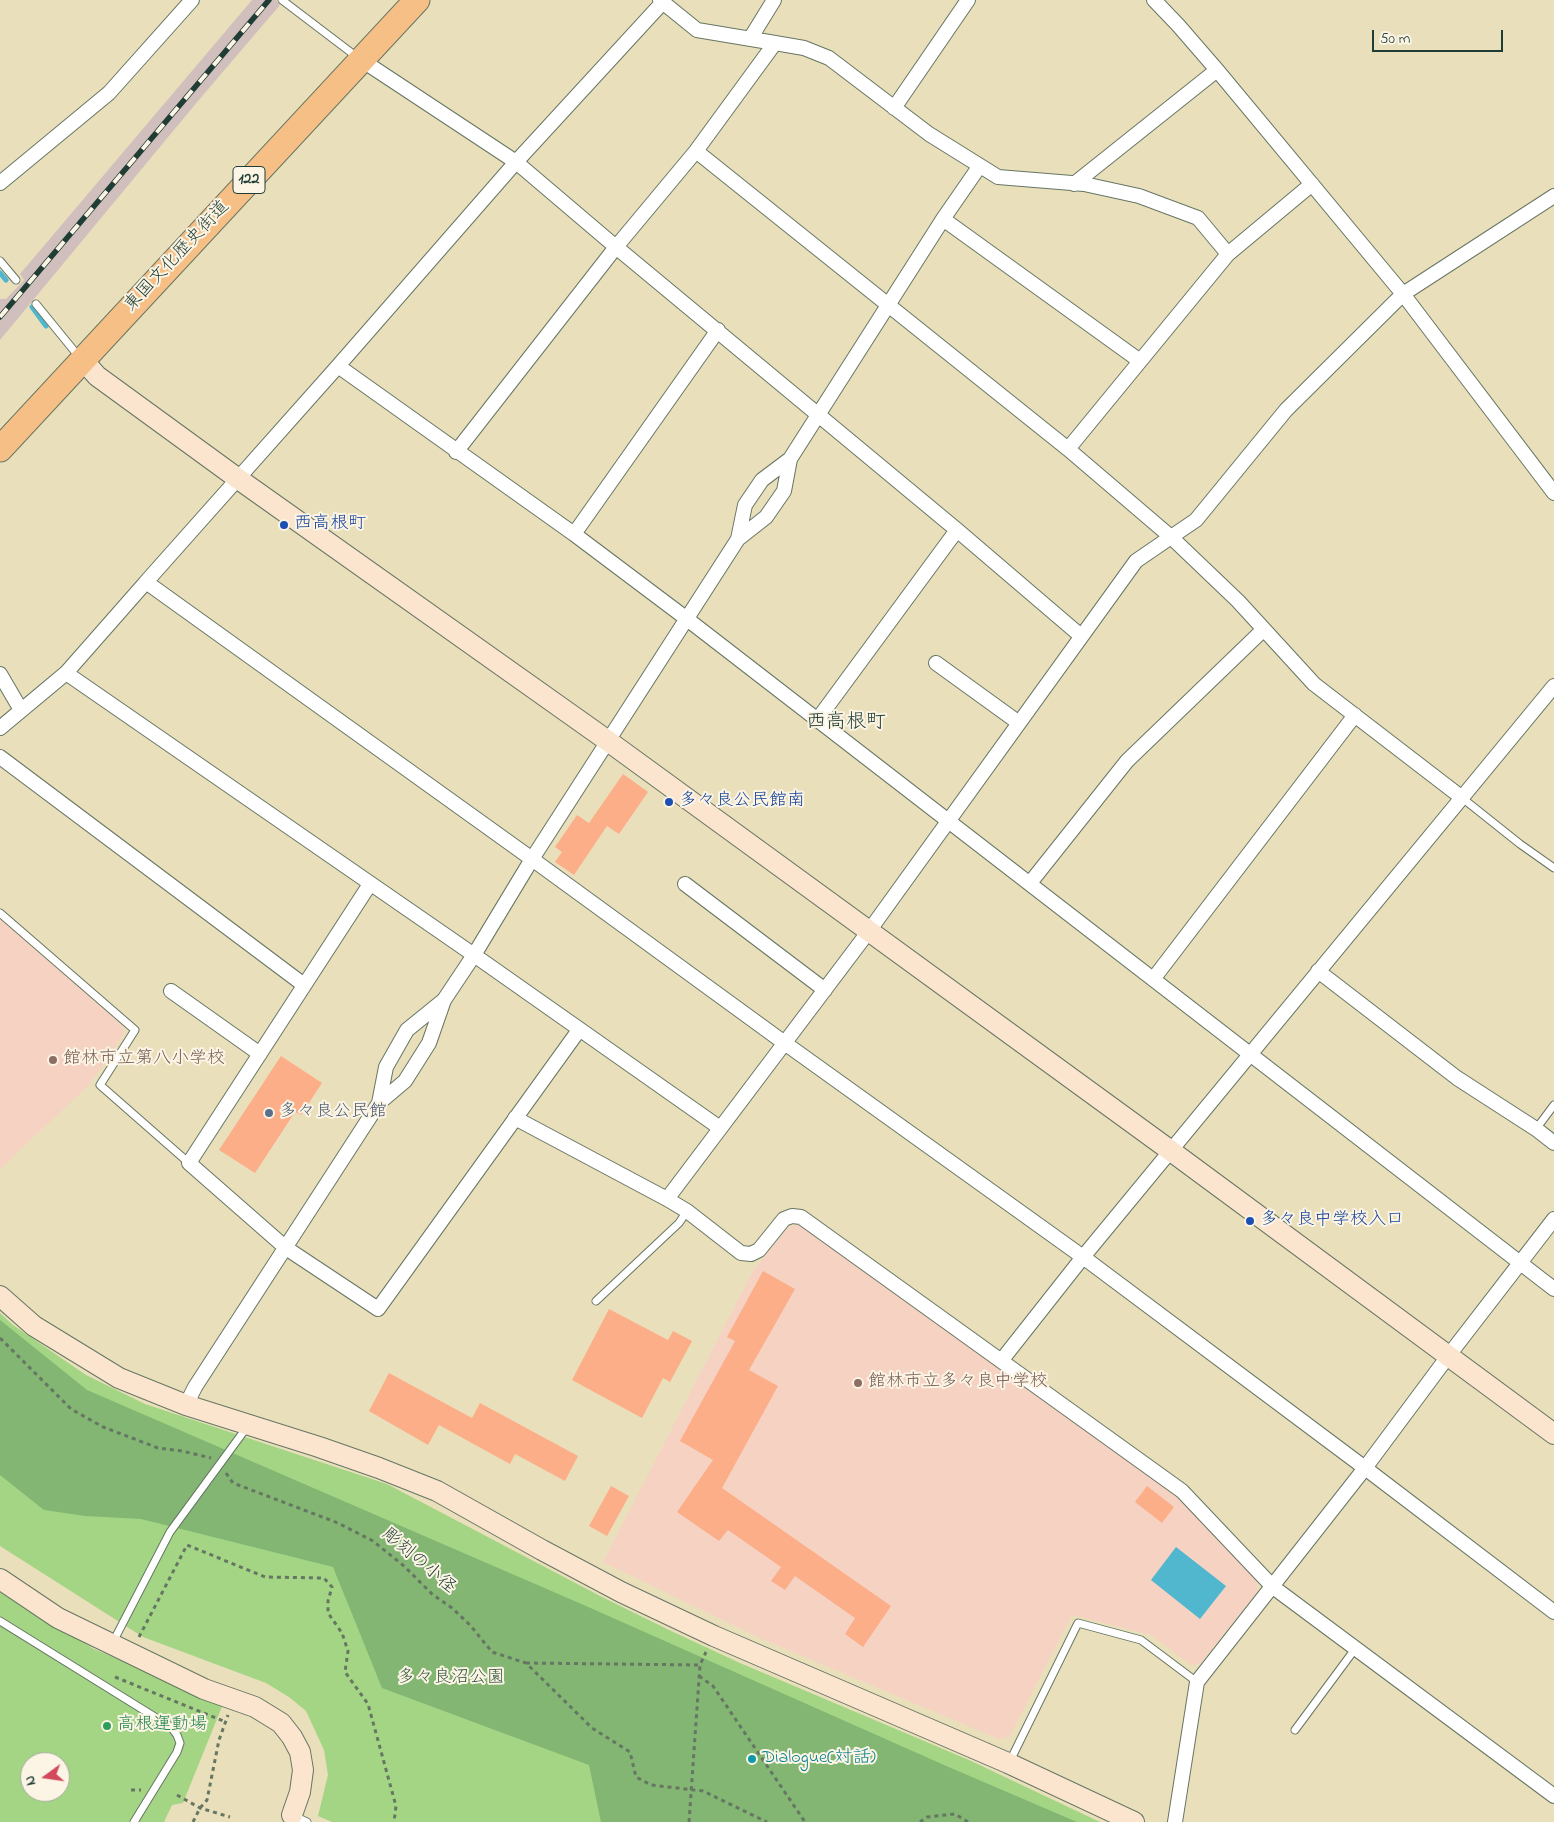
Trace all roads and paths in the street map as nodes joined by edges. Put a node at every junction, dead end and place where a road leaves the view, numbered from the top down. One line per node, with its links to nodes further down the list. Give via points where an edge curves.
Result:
1 (192, 0): 16 (street, via 108,93)
2 (282, 0): 10 (lane)
3 (417, 0): 10 (highway, 東国文化歴史街道 / 122)
4 (774, 0): 8 (street)
5 (968, 0): 12 (street)
6 (1154, 0): 11 (street)
7 (661, 1): 8 (street, via 697,30); 14 (street)
8 (750, 39): 9 (street)
9 (776, 43): 12 (street, via 804,48 829,58); 13 (street)
10 (360, 60): 14 (street); 29 (highway, 東国文化歴史街道 / 122)
11 (1217, 70): 17 (street); 18 (street)
12 (894, 108): 15 (street)
13 (696, 151): 21 (street); 27 (street)
14 (516, 162): 21 (street); 31 (street)
15 (979, 167): 17 (street, via 998,177); 20 (street)
16 (0, 183)
17 (1074, 184): 22 (street, via 1139,196 1198,218)
18 (1312, 184): 22 (street); 25 (street)
19 (1554, 196): 25 (street)
20 (943, 219): 27 (street); 30 (street)
21 (616, 247): 28 (street); 35 (street)
22 (1228, 254): 30 (street)
23 (0, 261): 24 (lane)
24 (16, 280)
25 (1403, 294): 38 (street); 41 (street, via 1286,410 1196,520)
26 (36, 304): 29 (lane)
27 (888, 305): 32 (street); 34 (street)
28 (718, 330): 32 (street); 40 (street)
29 (83, 360): 33 (highway, 東国文化歴史街道 / 122); 37 (street, via 97,376)
30 (1140, 361): 34 (street)
31 (338, 366): 35 (street); 37 (street)
32 (818, 415): 36 (street); 39 (street)
33 (0, 449)
34 (1068, 450): 41 (street)
35 (456, 452): 40 (street)
36 (790, 459): 42 (street, via 762,480 745,505); 42 (street, via 784,491 766,518)
37 (237, 478): 43 (street); 56 (street)
38 (1554, 493)
39 (957, 530): 46 (street); 53 (street)
40 (574, 534): 44 (street)
41 (1170, 537): 45 (street, via 1238,601); 46 (street, via 1136,561)
42 (738, 539): 44 (street)
43 (146, 582): 48 (street); 60 (street)
44 (687, 619): 53 (street); 56 (street)
45 (1263, 630): 52 (street, via 1314,684); 62 (street, via 1127,761)
46 (1081, 636): 54 (street)
47 (936, 663): 54 (street)
48 (66, 673): 51 (street); 63 (street)
49 (0, 674): 51 (street)
50 (1554, 686): 58 (street)
51 (21, 710): 55 (street)
52 (1355, 715): 58 (street); 69 (street)
53 (818, 719): 59 (street)
54 (1019, 724): 59 (street)
55 (0, 728)
56 (608, 741): 60 (street); 66 (street)
57 (0, 757): 70 (street)
58 (1461, 797): 61 (lane); 68 (street)
59 (949, 821): 62 (street); 66 (street)
60 (532, 858): 67 (street); 75 (street)
61 (1554, 868)
62 (1030, 883): 69 (street)
63 (370, 884): 67 (street); 70 (street)
64 (685, 884): 71 (street)
65 (0, 913): 85 (lane, via 135,1030 100,1085)
66 (869, 931): 71 (street); 84 (street)
67 (474, 955): 73 (street); 74 (street)
68 (1318, 972): 77 (street); 82 (street, via 1457,1078)
69 (1154, 978): 77 (street)
70 (304, 985): 76 (street)
71 (825, 990): 75 (street)
72 (171, 991): 76 (street)
73 (444, 1000): 78 (street, via 429,1042 405,1081); 78 (street, via 407,1030 386,1067)
74 (579, 1030): 80 (street); 81 (street)
75 (786, 1044): 81 (street); 90 (street)
76 (260, 1054): 85 (street)
77 (1250, 1054): 84 (street); 91 (street)
78 (379, 1103): 89 (street)
79 (1554, 1105): 82 (lane)
80 (515, 1118): 86 (street); 89 (street, via 378,1309)
81 (720, 1128): 86 (street)
82 (1536, 1129): 83 (street)
83 (1554, 1143)
84 (1171, 1151): 90 (street); 96 (street)
85 (189, 1163): 89 (street)
86 (667, 1199): 87 (street)
87 (687, 1211): 94 (lane, via 679,1223); 97 (street, via 741,1253 751,1254 759,1250 784,1219 801,1217)
88 (1554, 1219): 91 (street)
89 (286, 1248): 98 (street)
90 (1083, 1257): 97 (street); 102 (street)
91 (1520, 1263): 92 (street); 96 (street)
92 (1554, 1289)
93 (0, 1296): 98 (street, via 34,1326 111,1374)
94 (596, 1300)
95 (0, 1338): 101 (path, 彫刻の小径, via 71,1409 158,1448 208,1456)
96 (1449, 1355): 100 (street); 102 (street)
97 (1001, 1361): 104 (street, via 1182,1491)
98 (186, 1405): 99 (street)
99 (249, 1425): 101 (lane); 107 (street, via 353,1458 437,1491 577,1569)
100 (1554, 1434)
101 (220, 1464): 109 (lane, via 170,1532); 111 (path, 彫刻の小径, via 233,1483 338,1524 372,1541 452,1608 492,1652)
102 (1365, 1468): 104 (street); 105 (street)
103 (0, 1579): 109 (street, via 58,1618)
104 (1273, 1587): 110 (street); 114 (street)
105 (1554, 1612)
106 (0, 1621): 115 (lane)
107 (714, 1636): 112 (path); 119 (street)
108 (138, 1640): 128 (path, via 186,1545 264,1577 324,1578 332,1588 328,1613 342,1633 348,1651 345,1672 368,1704 396,1806)
109 (111, 1645): 125 (street, via 204,1689 255,1707 280,1723 300,1752 303,1770)
110 (1355, 1649): 118 (lane); 122 (street)
111 (526, 1663): 112 (path); 120 (path, 彫刻の小径, via 592,1728 630,1752 636,1777 651,1785)
112 (700, 1665): 113 (path)
113 (699, 1676): 120 (path); 131 (path, via 713,1686)
114 (1197, 1682): 119 (lane, via 1141,1640 1078,1623); 135 (street)
115 (110, 1689): 117 (path, via 115,1677); 126 (lane, via 171,1727 180,1743)
116 (230, 1707): 117 (path)
117 (226, 1722): 123 (path, via 219,1740 207,1800)
118 (1295, 1730)
119 (1008, 1763): 134 (street)
120 (692, 1790): 129 (path); 130 (path, 彫刻の小径, via 703,1791)
121 (177, 1795): 123 (path)
122 (1554, 1796)
123 (200, 1808): 124 (path); 127 (path)
124 (230, 1816)
125 (296, 1820)
126 (134, 1822)
127 (193, 1822)
128 (394, 1822)
129 (689, 1822)
130 (767, 1822)
131 (804, 1822)
132 (920, 1822): 133 (path, via 956,1814)
133 (968, 1822)
134 (1134, 1822)
135 (1175, 1822)

